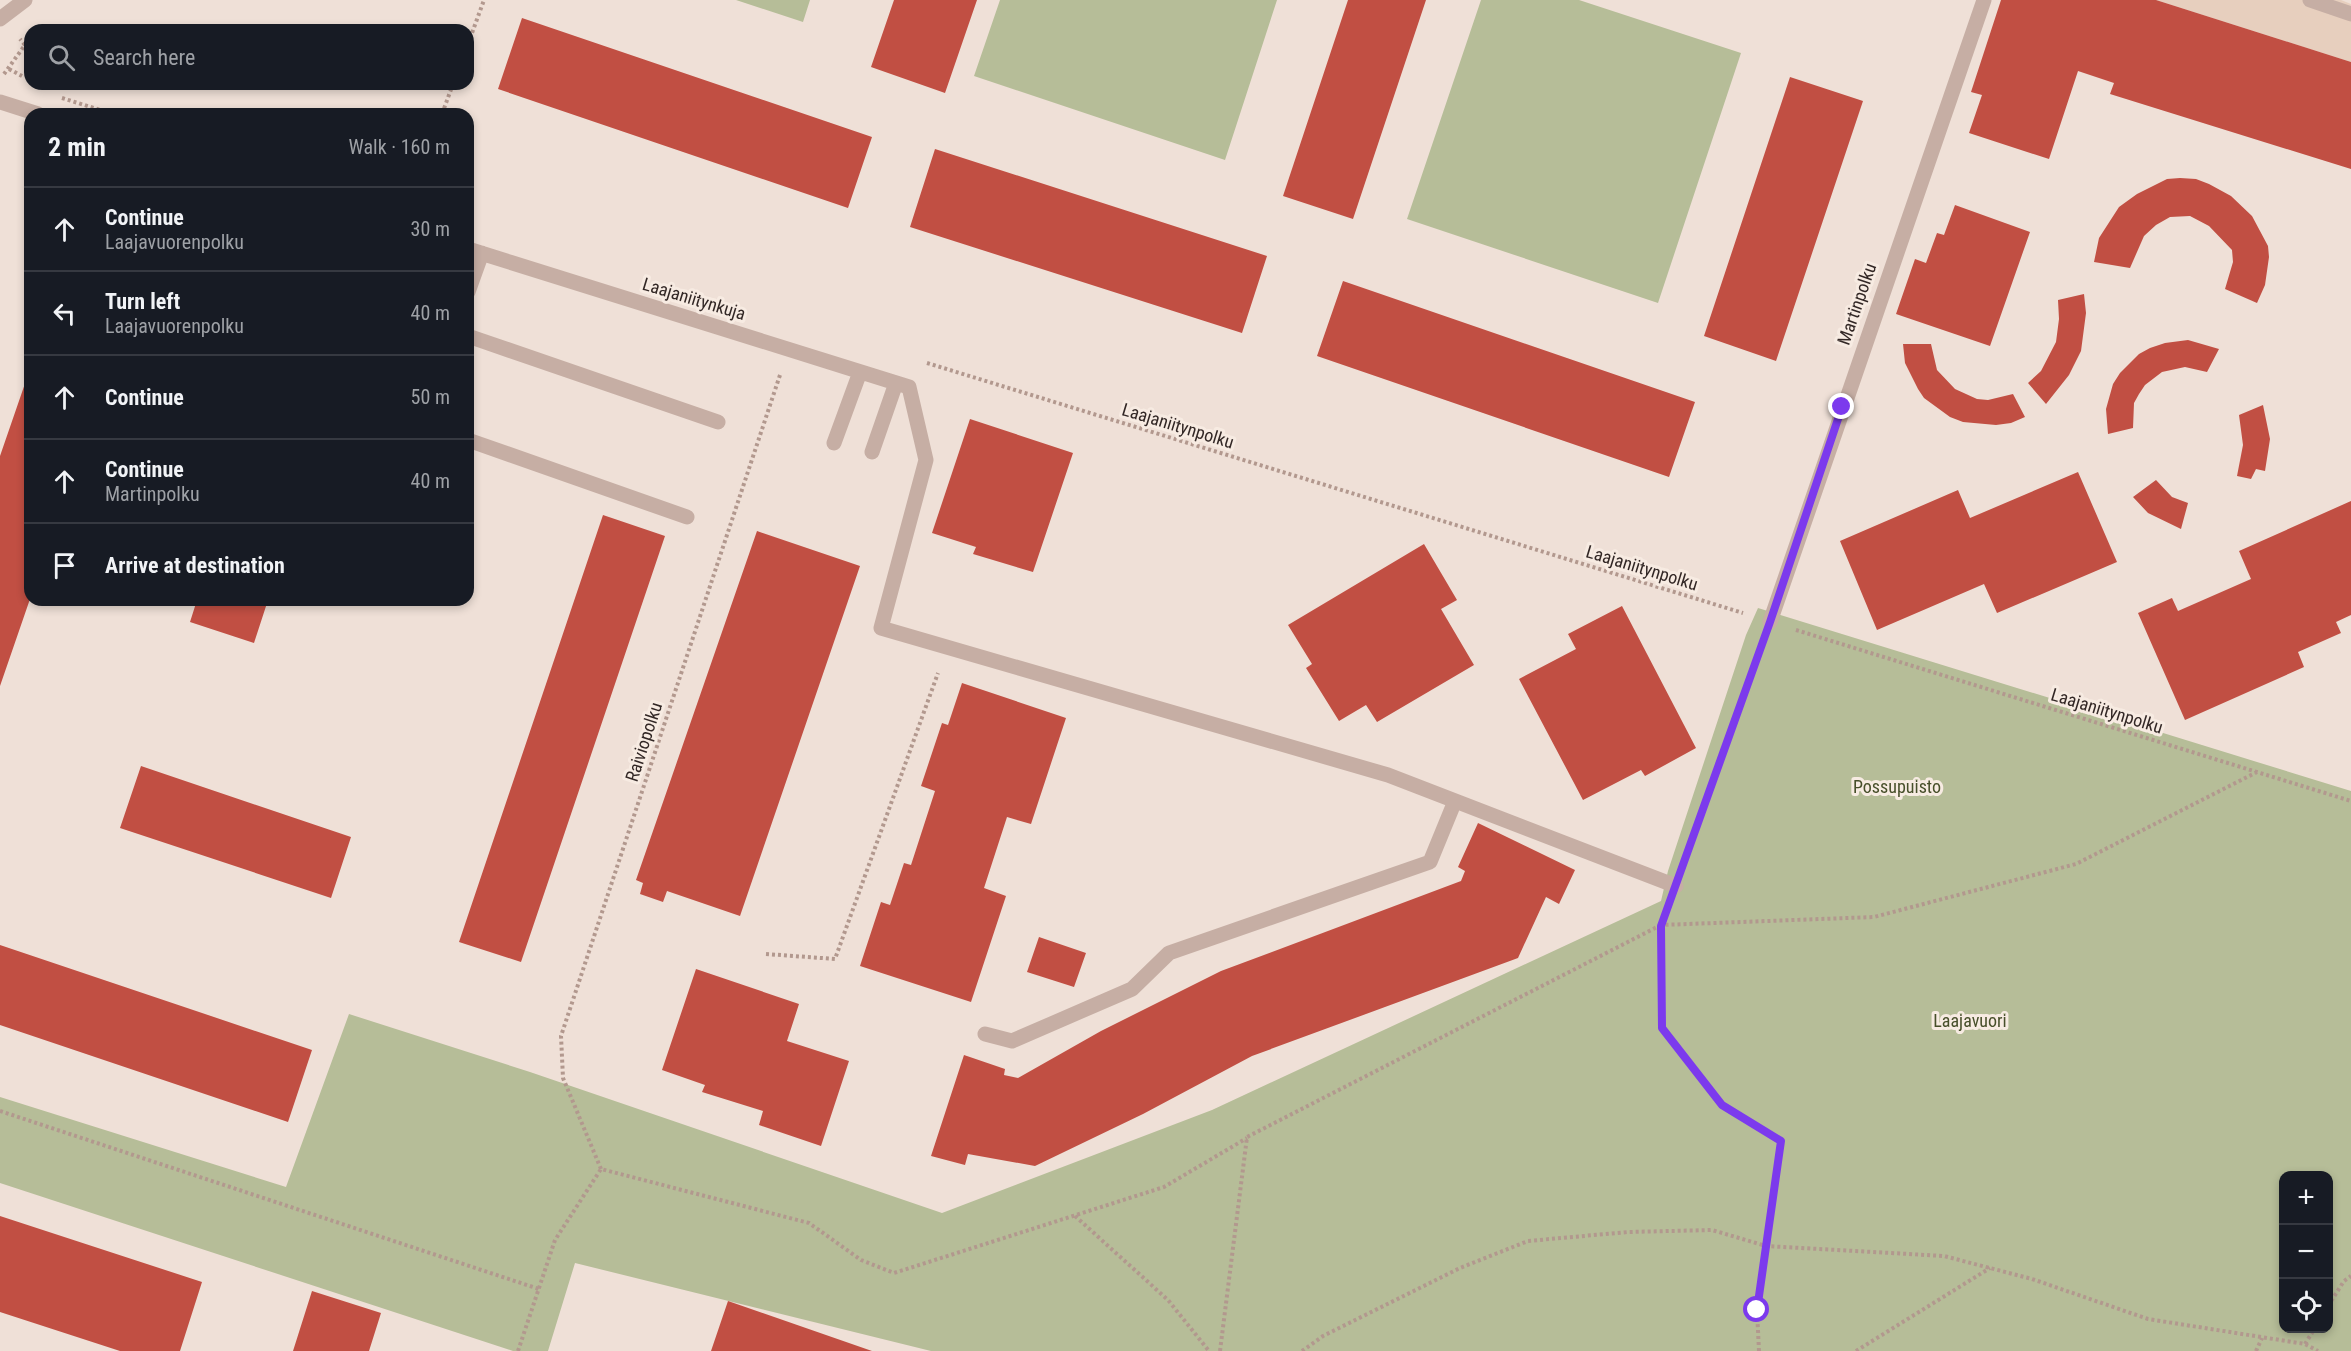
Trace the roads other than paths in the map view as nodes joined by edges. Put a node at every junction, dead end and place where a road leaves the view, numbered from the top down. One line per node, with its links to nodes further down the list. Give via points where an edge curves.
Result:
1 (25, 0): 5 (street)
2 (1984, 0): 17 (street, Martinpolku)
3 (2311, 0): 4 (street)
4 (2351, 14)
5 (0, 19)
6 (0, 102): 7 (street)
7 (24, 110)
8 (475, 251): 10 (street, Laajaniitynkuja)
9 (474, 338): 12 (street)
10 (860, 372): 11 (street, Laajaniitynkuja); 14 (street)
11 (902, 385): 15 (street); 18 (street, via 926,460 881,628 1388,775)
12 (718, 422)
13 (474, 442): 16 (street)
14 (834, 443)
15 (872, 452)
16 (687, 517)
17 (1770, 622)
18 (1455, 801): 19 (street); 20 (street, via 1430,862 1169,953 1132,989 1012,1041)
19 (1676, 886)
20 (985, 1034)

